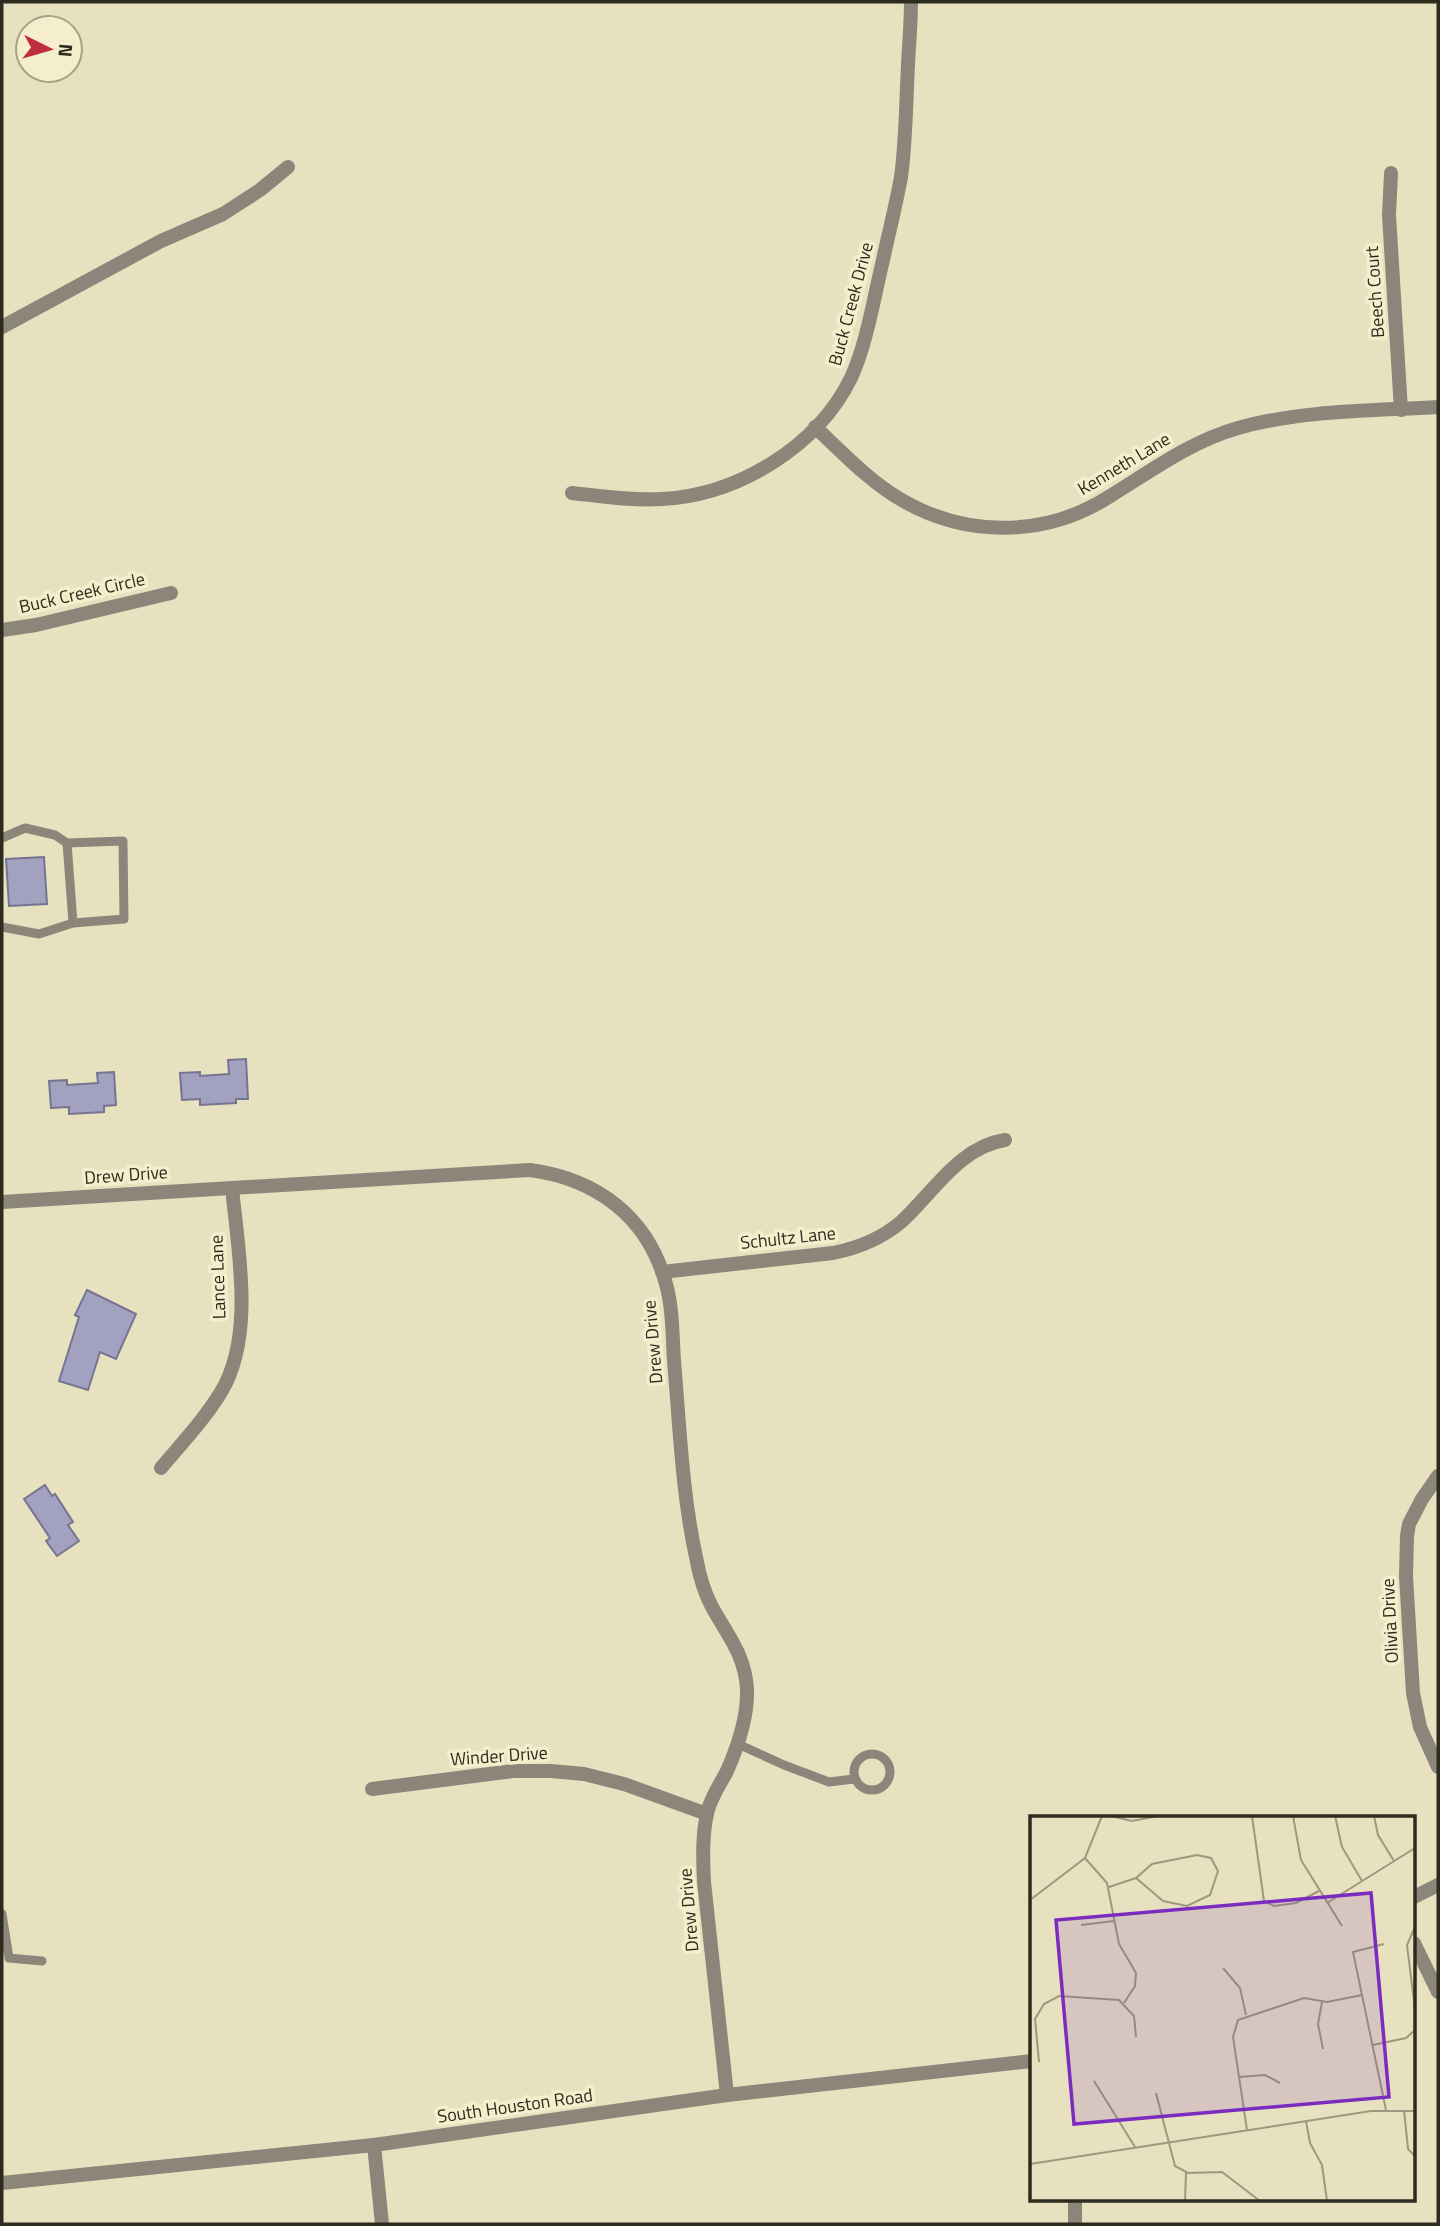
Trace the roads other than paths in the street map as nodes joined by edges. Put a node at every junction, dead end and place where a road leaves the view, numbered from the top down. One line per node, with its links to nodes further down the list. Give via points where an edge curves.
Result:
1 (911, 2): 7 (street, Buck Creek Drive, via 901,175 874,307 852,376)
2 (288, 167): 4 (street, via 223,214 161,241)
3 (1391, 173): 6 (street, Beech Court, via 1389,215)
4 (2, 327)
5 (1438, 407): 6 (street, Kenneth Lane)
6 (1401, 410): 7 (street, Kenneth Lane, via 1281,419 1237,429 1187,449 1084,511 1035,525 992,529 931,515 900,499)
7 (815, 427): 8 (street, Buck Creek Drive, via 767,466 719,488 664,499)
8 (572, 493)
9 (171, 593): 10 (street, Buck Creek Circle)
10 (2, 630)
11 (2, 838): 12 (lane, via 25,828)
12 (67, 843): 13 (lane); 13 (lane, via 123,841 124,919)
13 (73, 923): 14 (lane, via 39,934)
14 (2, 927)
15 (1005, 1140): 18 (street, Schultz Lane, via 989,1143 954,1167 901,1221 855,1248)
16 (232, 1188): 17 (street, Drew Drive); 18 (street, Drew Drive, via 515,1170 551,1172 593,1187 611,1199 651,1246); 19 (street, Lance Lane, via 241,1314 232,1369 198,1426)
17 (2, 1202)
18 (662, 1272): 21 (street, Drew Drive, via 670,1305 695,1555 712,1607 730,1634 747,1690)
19 (161, 1468)
20 (1438, 1476): 22 (street, Olivia Drive, via 1409,1524 1406,1576 1413,1693 1420,1727)
21 (738, 1744): 23 (lane, via 829,1782); 25 (street, Drew Drive)
22 (1438, 1766)
23 (854, 1779): 23 (lane, via 863,1789 876,1791 887,1784 891,1772 886,1760 875,1754 862,1756 854,1766)
24 (372, 1789): 25 (street, Winder Drive, via 551,1771 624,1784)
25 (707, 1814): 33 (street, Drew Drive, via 704,1882)
26 (1438, 1885): 27 (street)
27 (1416, 1896)
28 (2, 1913): 30 (lane, via 9,1958)
29 (1416, 1947): 31 (street)
30 (42, 1961)
31 (1438, 1992)
32 (1030, 2061): 33 (street, South Houston Road)
33 (727, 2095): 34 (street, South Houston Road)
34 (374, 2145): 35 (street, South Houston Road); 37 (street)
35 (2, 2183)
36 (1074, 2202): 38 (street)
37 (382, 2224)
38 (1075, 2224)

